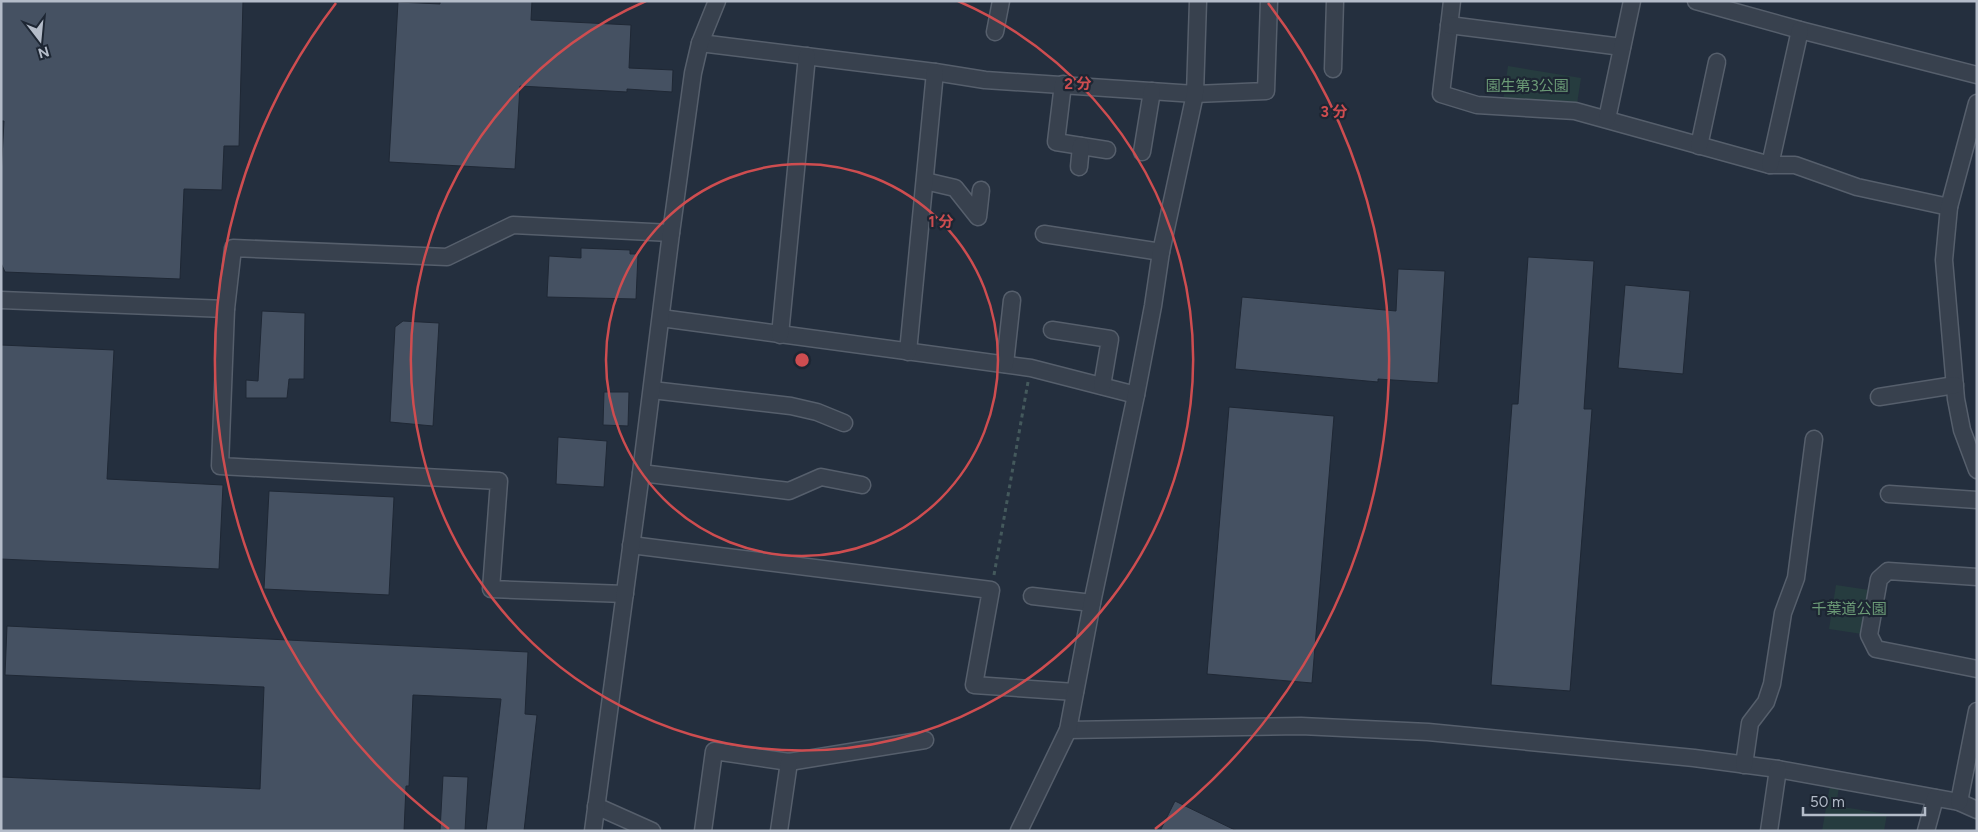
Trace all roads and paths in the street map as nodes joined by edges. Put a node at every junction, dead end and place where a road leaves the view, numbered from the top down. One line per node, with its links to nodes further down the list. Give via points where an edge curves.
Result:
1 (717, 1): 12 (street)
2 (1001, 1): 11 (street)
3 (1198, 1): 21 (street)
4 (1269, 1): 21 (street, via 1266,91)
5 (1336, 1): 16 (street)
6 (1452, 1): 9 (street)
7 (1632, 1): 13 (street)
8 (1696, 1): 10 (street)
9 (1449, 25): 13 (street); 23 (street, via 1441,94 1477,105 1575,111)
10 (1800, 30): 18 (street); 28 (street)
11 (995, 32)
12 (700, 43): 14 (street); 33 (street)
13 (1622, 47): 23 (street)
14 (806, 56): 17 (street); 41 (street)
15 (1717, 62): 25 (street)
16 (1333, 69)
17 (935, 72): 19 (street, via 985,80); 30 (street)
18 (1977, 75)
19 (1062, 84): 20 (street); 24 (street, via 1056,142)
20 (1152, 91): 21 (street); 27 (street)
21 (1195, 94): 35 (street)
22 (1977, 104): 32 (street)
23 (1607, 119): 25 (street)
24 (1081, 146): 26 (street); 29 (street)
25 (1699, 146): 28 (street)
26 (1107, 150)
27 (1142, 152)
28 (1770, 165): 32 (street, via 1795,165 1857,187)
29 (1079, 167)
30 (925, 181): 31 (street, via 955,188 978,217); 42 (street)
31 (981, 190)
32 (1948, 206): 46 (street, via 1944,260)
33 (671, 233): 38 (street, via 513,225 447,256 232,248); 39 (street)
34 (1044, 234): 35 (street)
35 (1161, 252): 48 (street)
36 (1, 300): 38 (street)
37 (1012, 300): 43 (street)
38 (226, 309): 60 (street, via 220,466 500,481 491,588)
39 (661, 318): 41 (street); 47 (street)
40 (1052, 330): 45 (street, via 1110,339)
41 (780, 334): 42 (street)
42 (908, 352): 43 (street)
43 (1005, 364): 44 (street)
44 (1031, 368): 45 (street); 59 (path)
45 (1102, 386): 48 (street)
46 (1955, 386): 49 (street); 52 (street, via 1962,430)
47 (652, 390): 50 (street, via 791,406); 53 (street)
48 (1136, 395): 62 (street)
49 (1879, 396)
50 (844, 423)
51 (1814, 439): 69 (street, via 1796,578 1783,613 1772,684 1766,702 1750,723)
52 (1977, 470)
53 (641, 474): 54 (street, via 789,490 821,477); 57 (street)
54 (862, 485)
55 (1889, 494): 56 (street)
56 (1977, 500)
57 (631, 545): 59 (street); 60 (street)
58 (1977, 577): 63 (street, via 1888,571 1879,580 1870,635 1876,650)
59 (992, 590): 64 (street, via 974,685)
60 (625, 594): 73 (street)
61 (1032, 596): 62 (street)
62 (1092, 603): 64 (street)
63 (1977, 668)
64 (1074, 692): 66 (street)
65 (1977, 711): 72 (street)
66 (1068, 730): 69 (street, via 1301,726 1428,732); 79 (street)
67 (925, 740): 68 (street)
68 (789, 762): 77 (street, via 714,751); 78 (street)
69 (1744, 765): 70 (street)
70 (1778, 769): 71 (street); 80 (street)
71 (1935, 798): 72 (street); 81 (street)
72 (1959, 802): 74 (street)
73 (596, 806): 75 (street); 76 (street)
74 (1977, 810)
75 (593, 831)
76 (652, 831)
77 (703, 831)
78 (779, 831)
79 (1019, 831)
80 (1769, 831)
81 (1926, 831)

